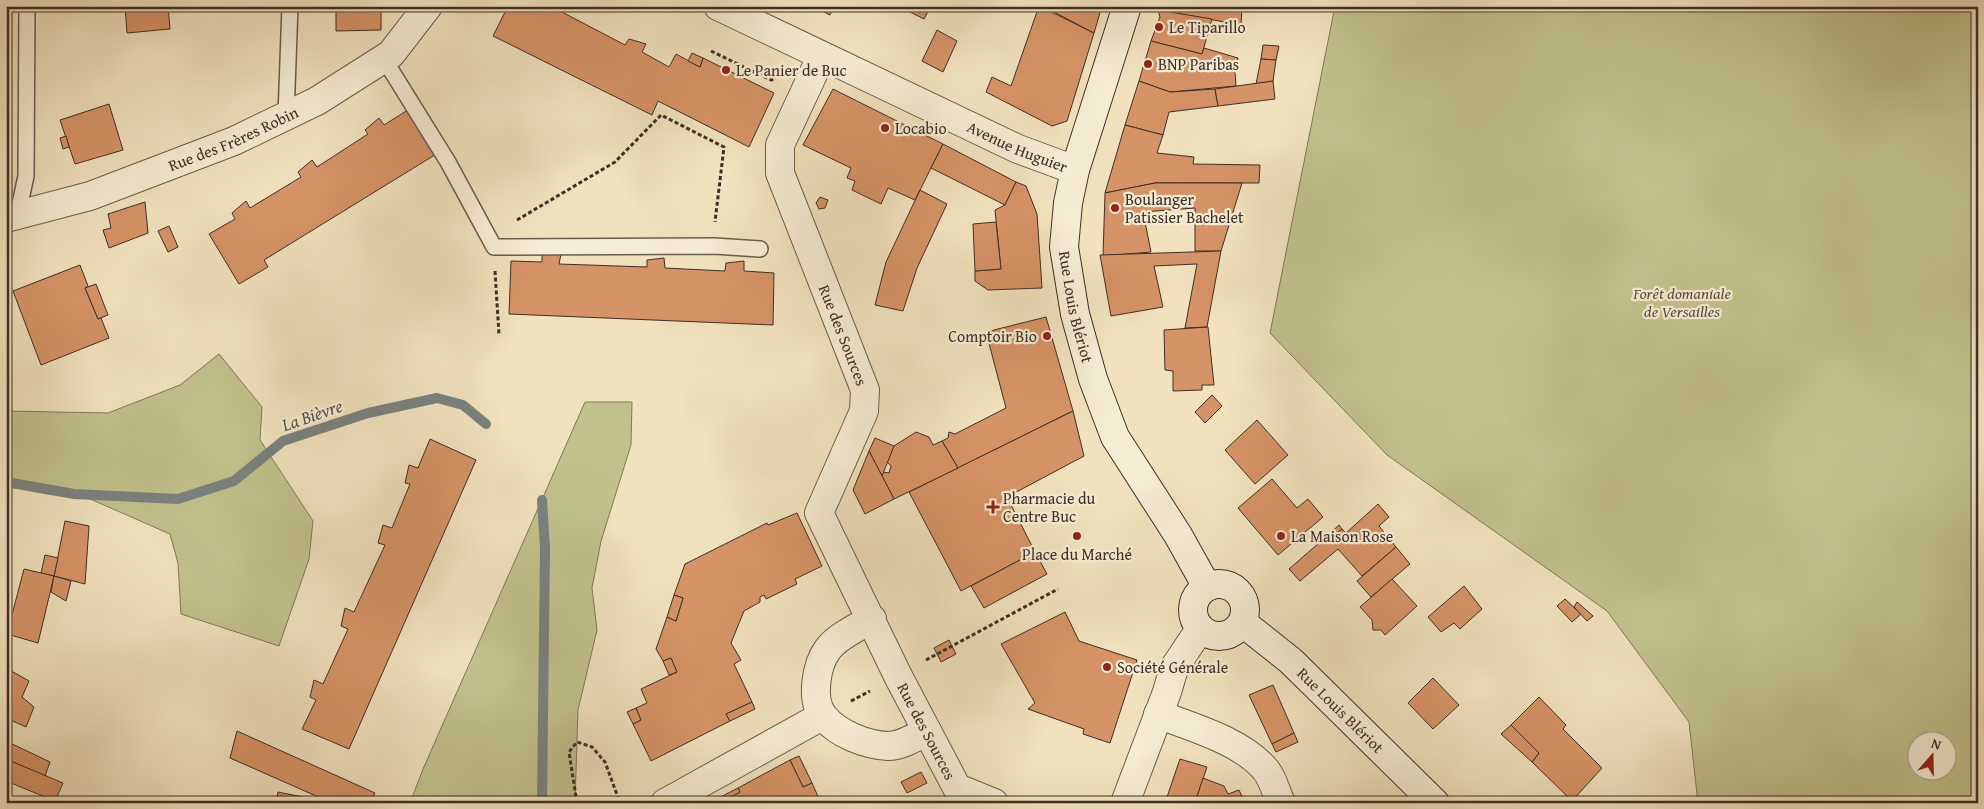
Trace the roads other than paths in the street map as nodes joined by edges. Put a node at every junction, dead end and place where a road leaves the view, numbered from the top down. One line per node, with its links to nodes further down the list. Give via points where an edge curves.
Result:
1 (27, 6): 10 (lane, via 26,176)
2 (290, 6): 8 (lane)
3 (428, 6): 6 (street, Rue des Frères Robin)
4 (718, 6): 7 (street, Avenue Huguier)
5 (1127, 6): 9 (street, Rue Louis Blériot)
6 (384, 59): 8 (street, Rue des Frères Robin, via 317,101); 11 (lane, via 448,162 490,241)
7 (816, 67): 9 (street, Avenue Huguier); 13 (street, Rue des Sources, via 780,145 780,173 865,390 864,411 819,513)
8 (286, 116): 10 (street, Rue des Frères Robin, via 234,141 90,196)
9 (1075, 170): 12 (street, Rue Louis Blériot, via 1064,247 1075,314 1092,379 1114,437 1178,535)
10 (10, 209)
11 (760, 249)
12 (1207, 587): 14 (street, via 1216,584 1235,589 1242,596 1246,606); 15 (street, via 1199,593 1192,611)
13 (872, 619): 17 (street, via 828,648 818,666 815,689); 18 (street, Rue des Sources)
14 (1243, 623): 15 (street, via 1226,636 1216,636); 23 (street, Rue Louis Blériot, via 1291,661)
15 (1200, 629): 16 (street, via 1174,668)
16 (1158, 714): 21 (street); 22 (street, via 1246,753 1266,769)
17 (822, 716): 18 (street, via 841,731 866,742 890,746); 19 (street)
18 (927, 731): 20 (street, Rue des Sources, via 957,788)
19 (666, 803)
20 (994, 803)
21 (1125, 803)
22 (1281, 803)
23 (1435, 803)

